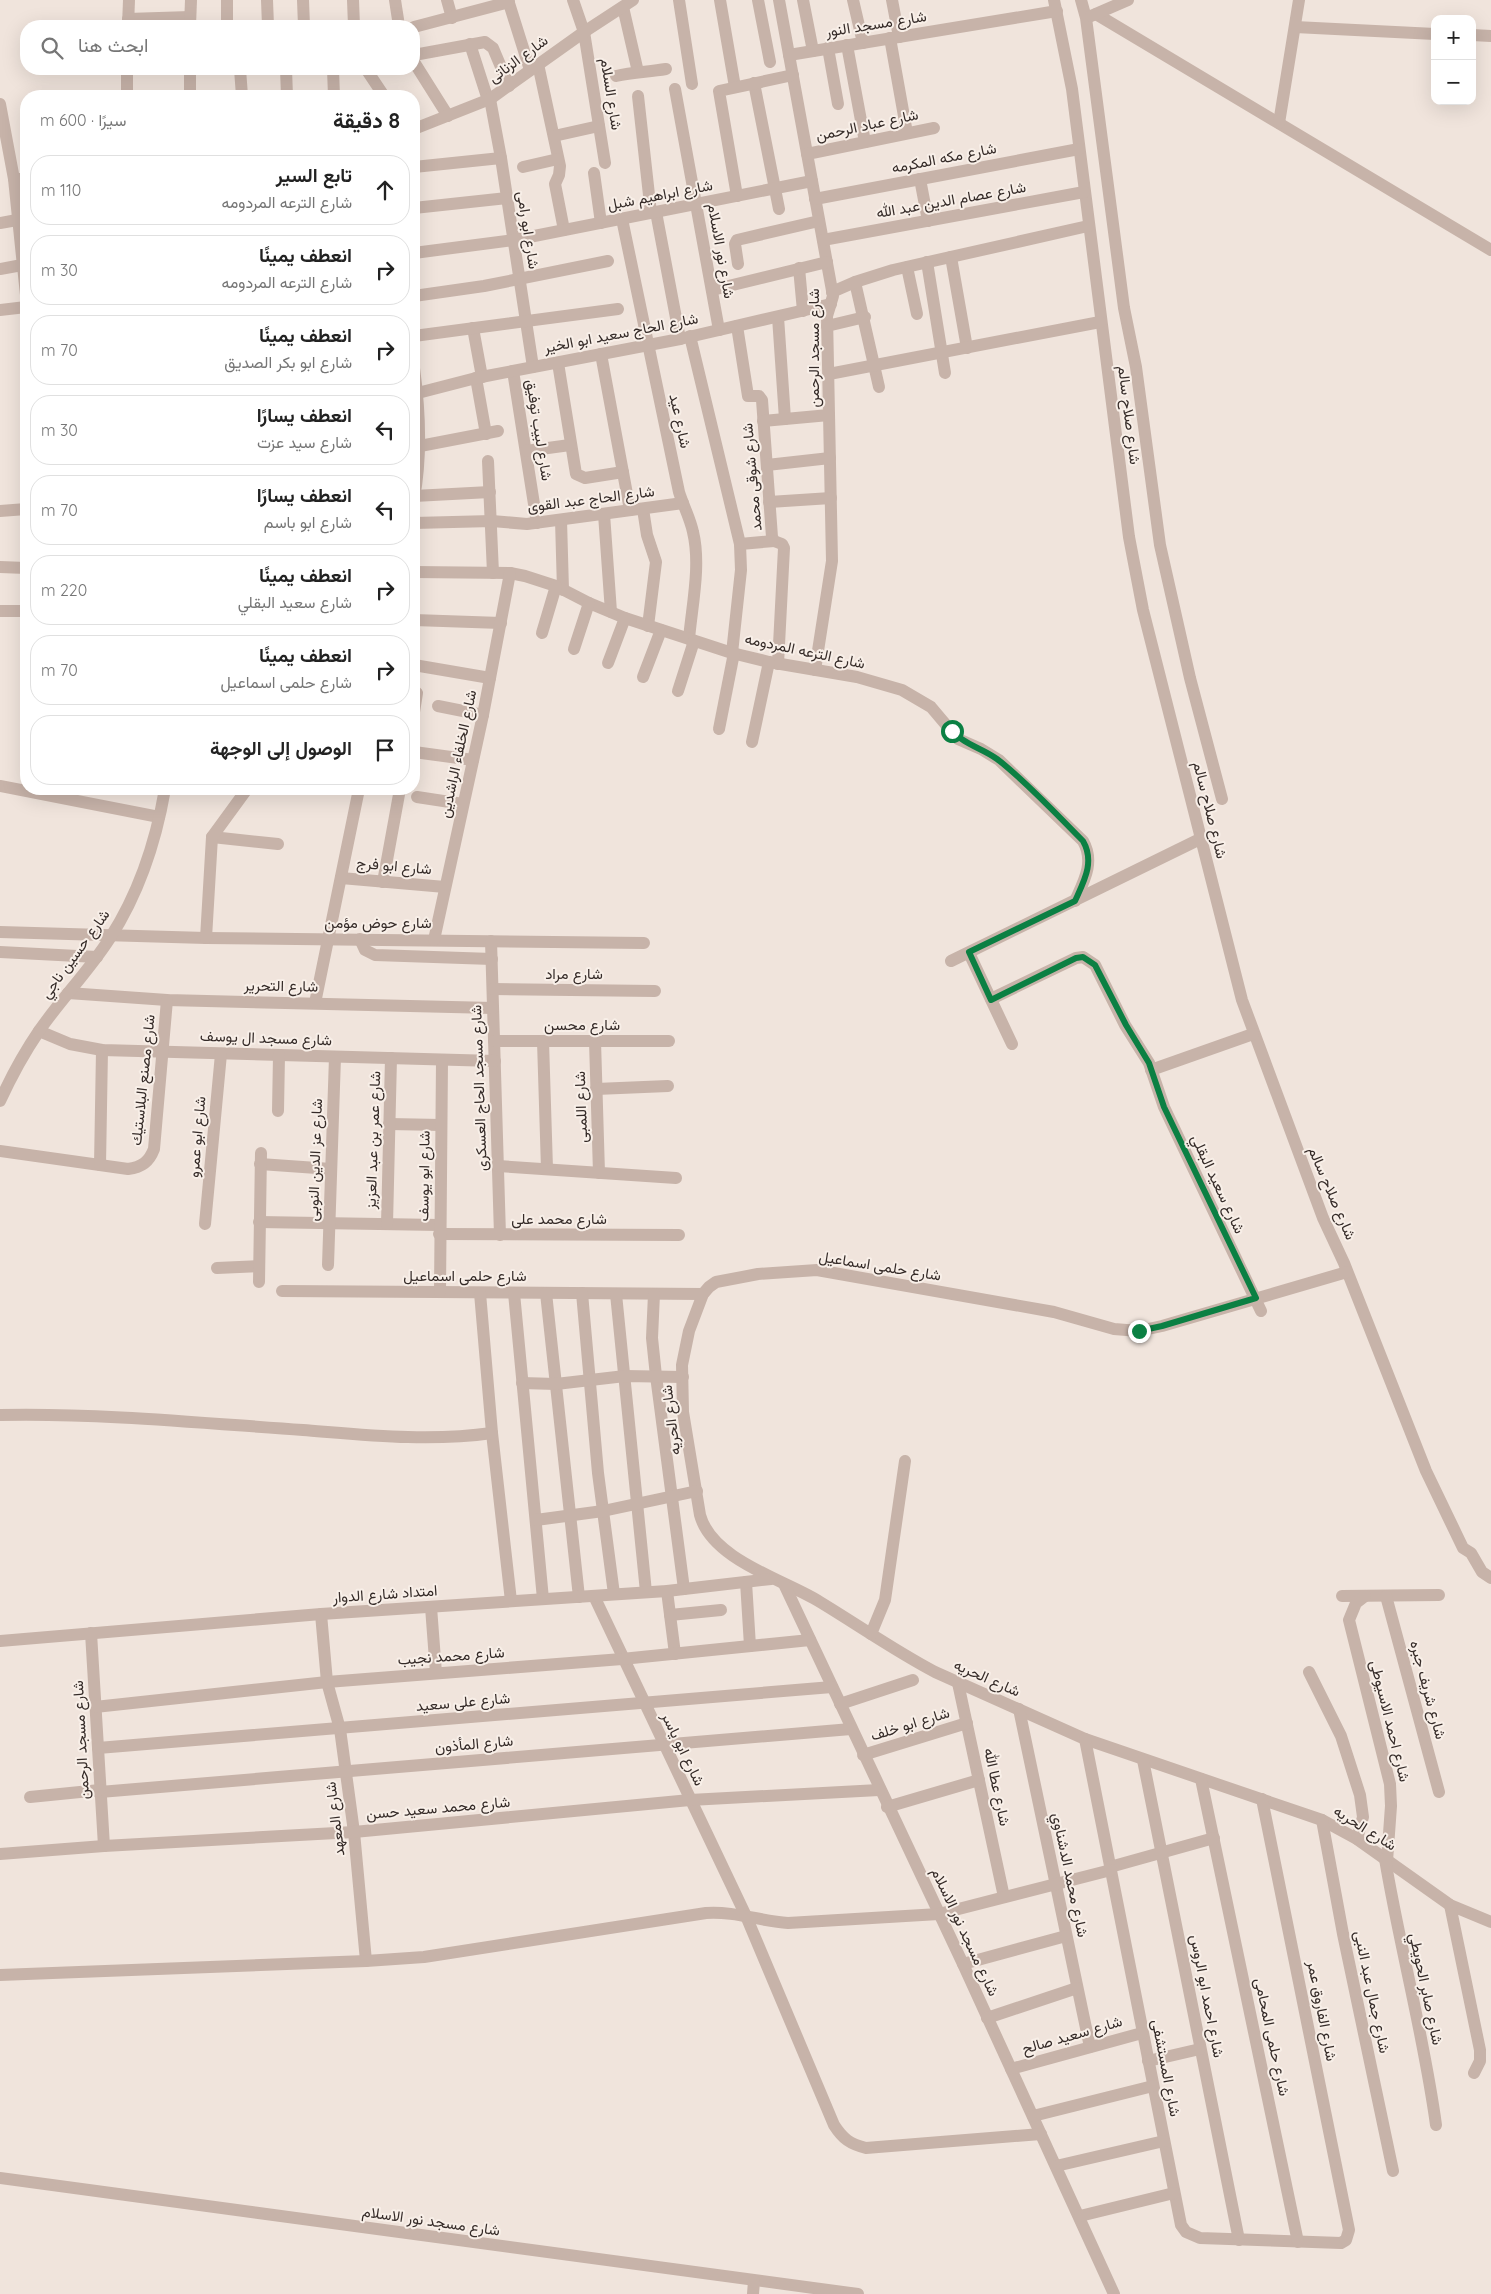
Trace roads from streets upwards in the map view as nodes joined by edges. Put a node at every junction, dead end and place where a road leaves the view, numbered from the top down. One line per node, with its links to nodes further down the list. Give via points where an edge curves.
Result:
1 (129, 0): 25 (street)
2 (190, 0): 26 (street)
3 (226, 0): 27 (street)
4 (268, 0): 28 (street)
5 (303, 0): 29 (street)
6 (353, 0): 30 (street)
7 (395, 0): 31 (street)
8 (447, 0): 24 (street)
9 (573, 0): 34 (street, شارع السلام)
10 (679, 0): 60 (street)
11 (720, 0): 62 (street)
12 (758, 0): 46 (street)
13 (779, 0): 45 (street, شارع مسجد الرحمن)
14 (803, 0): 43 (street)
15 (853, 0): 39 (street)
16 (892, 0): 38 (street)
17 (1080, 0): 23 (street)
18 (1128, 0): 23 (street)
19 (1299, 0): 33 (street)
20 (509, 1): 24 (street); 47 (street)
21 (625, 4): 34 (street, شارع الزناتى); 50 (street)
22 (1055, 5): 38 (street, شارع مسجد النور); 82 (street, شارع صلاح سالم, via 1072,90)
23 (1091, 16): 75 (street); 222 (street, via 1124,308 1136,367 1160,544 1190,678)
24 (452, 18): 32 (street)
25 (128, 20)
26 (190, 20)
27 (227, 20)
28 (268, 20)
29 (304, 20)
30 (354, 20)
31 (398, 20)
32 (420, 26)
33 (1295, 27): 35 (street); 75 (street)
34 (584, 32): 47 (street, شارع الزناتى); 76 (street, شارع السلام)
35 (1431, 34)
36 (1476, 35): 37 (street)
37 (1491, 36)
38 (894, 37): 39 (street, شارع مسجد النور); 79 (street)
39 (863, 43): 41 (street, شارع مسجد النور)
40 (470, 44): 44 (street); 61 (street, via 490,44); 71 (street, شارع ابو رامى)
41 (847, 45): 42 (street, شارع مسجد النور); 81 (street)
42 (828, 48): 43 (street, شارع مسجد النور); 73 (street)
43 (813, 51): 45 (street, شارع مسجد النور)
44 (420, 54)
45 (789, 55): 57 (street, شارع مسجد الرحمن)
46 (770, 62)
47 (534, 67): 61 (street, شارع الزناتى); 80 (street)
48 (666, 69): 50 (street, via 643,74)
49 (420, 72): 74 (street)
50 (638, 72): 58 (street)
51 (127, 75): 64 (street)
52 (190, 75): 65 (street)
53 (240, 75): 66 (street)
54 (286, 75): 67 (street)
55 (333, 75): 68 (street)
56 (370, 75): 69 (street)
57 (793, 75): 59 (street); 83 (street, شارع مسجد الرحمن)
58 (616, 76)
59 (754, 83): 62 (street); 93 (street)
60 (692, 84)
61 (509, 86): 71 (street, شارع الزناتى)
62 (735, 87): 95 (street, via 718,92)
63 (675, 89): 98 (street, شارع نور الاسلام)
64 (127, 90)
65 (190, 90)
66 (242, 90)
67 (287, 90)
68 (334, 90)
69 (380, 90)
70 (638, 96): 101 (street)
71 (489, 99): 74 (street, شارع الزناتى); 84 (street, شارع ابو رامى)
72 (0, 104): 90 (street)
73 (838, 104)
74 (448, 116): 77 (street, شارع الزناتى)
75 (1279, 124): 113 (street)
76 (599, 126): 80 (street); 86 (street, شارع السلام)
77 (420, 127)
78 (934, 128): 79 (street, شارع عباد الرحمن)
79 (908, 133): 81 (street, شارع عباد الرحمن)
80 (554, 136): 85 (street)
81 (865, 142): 83 (street, شارع عباد الرحمن)
82 (1079, 148): 91 (street, شارع مكه المكرمه); 94 (street, شارع صلاح سالم)
83 (807, 154): 92 (street, شارع مسجد الرحمن)
84 (501, 158): 87 (street); 96 (street, شارع ابو رامى)
85 (558, 159): 88 (street); 109 (street, via 560,170 555,184)
86 (605, 162)
87 (420, 166)
88 (523, 167)
89 (594, 173): 107 (street)
90 (20, 179): 103 (street)
91 (920, 179): 97 (street, شارع مكه المكرمه); 105 (street)
92 (812, 181): 93 (street, شارع ابراهيم شبل); 97 (street, شارع مسجد الرحمن)
93 (775, 189): 95 (street, شارع ابراهيم شبل); 100 (street)
94 (1084, 192): 105 (street, شارع عصام الدين عبد الله); 108 (street, شارع صلاح سالم)
95 (737, 196): 98 (street, شارع ابراهيم شبل)
96 (507, 198): 99 (street); 110 (street, شارع ابو رامى)
97 (815, 199): 104 (street, شارع مسجد الرحمن)
98 (696, 204): 101 (street, شارع ابراهيم شبل); 126 (street, شارع نور الاسلام)
99 (420, 207)
100 (779, 209)
101 (654, 213): 102 (street, شارع ابراهيم شبل); 143 (street)
102 (622, 219): 107 (street, شارع ابراهيم شبل); 144 (street, شارع عيد)
103 (18, 220): 106 (street); 112 (street)
104 (819, 221): 111 (street, شارع مسجد الرحمن); 119 (street, via 737,240)
105 (928, 221): 111 (street, شارع عصام الدين عبد الله)
106 (0, 223)
107 (600, 223): 109 (street, شارع ابراهيم شبل)
108 (1088, 226): 115 (street, شارع الحاج سعيد ابو الخير); 137 (street, شارع صلاح سالم)
109 (564, 230): 110 (street, شارع ابراهيم شبل)
110 (514, 240): 114 (street, شارع ابراهيم شبل); 124 (street, شارع ابو رامى)
111 (823, 240): 117 (street, شارع مسجد الرحمن)
112 (20, 242)
113 (1491, 250)
114 (420, 252)
115 (951, 257): 118 (street, شارع الحاج سعيد ابو الخير); 145 (street)
116 (608, 261): 124 (street)
117 (827, 262): 123 (street); 128 (street, شارع مسجد الرحمن)
118 (927, 262): 121 (street, شارع الحاج سعيد ابو الخير); 146 (street)
119 (738, 264)
120 (20, 265): 122 (street)
121 (907, 267): 125 (street, شارع الحاج سعيد ابو الخير); 133 (street)
122 (0, 268)
123 (800, 268): 126 (street); 132 (street)
124 (519, 279): 127 (street); 136 (street, شارع ابو رامى)
125 (856, 282): 128 (street, شارع الحاج سعيد ابو الخير); 135 (street)
126 (712, 290): 141 (street, شارع نور الاسلام)
127 (420, 295)
128 (832, 298): 132 (street, شارع الحاج سعيد ابو الخير); 139 (street, شارع مسجد الرحمن)
129 (20, 308): 131 (street)
130 (618, 309): 136 (street)
131 (0, 310)
132 (803, 311): 134 (street, شارع الحاج سعيد ابو الخير)
133 (917, 314)
134 (778, 316): 138 (street, شارع الحاج سعيد ابو الخير); 158 (street)
135 (865, 316): 139 (street); 149 (street)
136 (526, 321): 140 (street); 150 (street, شارع ابو رامى)
137 (1100, 322): 145 (street); 226 (street, شارع صلاح سالم, via 1132,555)
138 (737, 326): 141 (street, شارع الحاج سعيد ابو الخير); 159 (street, شارع شوقى محمد, via 748,396 761,398)
139 (827, 326): 153 (street, شارع مسجد الرحمن)
140 (473, 328): 142 (street); 154 (street)
141 (719, 330): 143 (street, شارع الحاج سعيد ابو الخير)
142 (420, 335)
143 (685, 337): 144 (street, شارع الحاج سعيد ابو الخير); 181 (street)
144 (647, 345): 147 (street, شارع الحاج سعيد ابو الخير); 171 (street, شارع عيد)
145 (967, 348): 146 (street)
146 (941, 353): 149 (street); 152 (street)
147 (601, 354): 148 (street, شارع الحاج سعيد ابو الخير); 166 (street)
148 (558, 363): 150 (street, شارع الحاج سعيد ابو الخير); 160 (street)
149 (875, 366): 153 (street); 155 (street)
150 (533, 368): 151 (street, شارع الحاج سعيد ابو الخير)
151 (513, 371): 154 (street, شارع الحاج سعيد ابو الخير); 162 (street, شارع لبيب توفيق)
152 (945, 373)
153 (829, 374): 157 (street, شارع مسجد الرحمن)
154 (479, 377): 156 (street, شارع الحاج سعيد ابو الخير); 161 (street, via 492,433)
155 (879, 387)
156 (420, 393)
157 (830, 415): 158 (street); 163 (street, شارع مسجد الرحمن)
158 (785, 419): 159 (street)
159 (763, 421): 165 (street, شارع شوقى محمد)
160 (570, 445): 162 (street); 166 (street, via 576,474 580,477)
161 (420, 446)
162 (526, 451): 179 (street, شارع لبيب توفيق)
163 (830, 458): 165 (street); 169 (street, شارع مسجد الرحمن)
164 (488, 461): 167 (street)
165 (767, 465): 170 (street, شارع شوقى محمد)
166 (623, 472): 173 (street)
167 (490, 492): 168 (street); 177 (street)
168 (420, 497)
169 (831, 498): 170 (street); 204 (street, شارع مسجد الرحمن, via 832,562)
170 (770, 502): 180 (street, شارع شوقى محمد)
171 (682, 503): 173 (street, شارع الحاج عبد القوى); 198 (street, شارع عيد, via 696,548)
172 (20, 509): 174 (street)
173 (636, 510): 175 (street, شارع الحاج عبد القوى); 195 (street, via 656,562)
174 (0, 511)
175 (604, 514): 176 (street, شارع الحاج عبد القوى); 191 (street)
176 (562, 520): 179 (street, شارع الحاج عبد القوى); 187 (street)
177 (492, 521): 178 (street, شارع الحاج عبد القوى); 179 (street, شارع الحاج عبد القوى); 185 (street)
178 (420, 523)
179 (537, 523)
180 (774, 541): 181 (street); 202 (street, شارع شوقى محمد, via 784,548)
181 (740, 544): 200 (street, via 741,570)
182 (0, 567): 183 (street)
183 (20, 568)
184 (420, 572): 185 (street, شارع الترعه المردومه)
185 (493, 573): 186 (street, شارع الترعه المردومه)
186 (510, 573): 187 (street, شارع الترعه المردومه); 194 (street, شارع الخلفاء الراشدين)
187 (560, 588): 188 (street, شارع الترعه المردومه); 197 (street)
188 (589, 603): 191 (street, شارع الترعه المردومه); 199 (street)
189 (20, 611): 190 (street)
190 (0, 612)
191 (611, 612): 192 (street, شارع الترعه المردومه)
192 (624, 618): 195 (street, شارع الترعه المردومه); 201 (street)
193 (420, 620): 194 (street)
194 (501, 622): 206 (street, شارع الخلفاء الراشدين)
195 (648, 626): 196 (street, شارع الترعه المردومه)
196 (661, 630): 198 (street, شارع الترعه المردومه); 205 (street)
197 (542, 633)
198 (692, 640): 200 (street, شارع الترعه المردومه); 207 (street, شارع عيد)
199 (574, 649)
200 (733, 653): 202 (street, شارع الترعه المردومه); 210 (street)
201 (608, 663)
202 (773, 663): 204 (street, شارع الترعه المردومه); 211 (street)
203 (420, 666): 206 (street)
204 (815, 670): 231 (street, شارع الترعه المردومه, via 857,678 917,697 931,707 958,738 999,760 1074,832 1087,849 1088,866)
205 (643, 677)
206 (490, 678): 209 (street, شارع الخلفاء الراشدين)
207 (678, 691)
208 (438, 706): 209 (street)
209 (483, 715): 213 (street, شارع الخلفاء الراشدين)
210 (719, 729)
211 (752, 742)
212 (420, 753): 213 (street)
213 (473, 760): 223 (street, شارع الخلفاء الراشدين)
214 (0, 786): 215 (street)
215 (20, 790)
216 (46, 795): 224 (street)
217 (164, 795): 224 (street, شارع حسين ناجي)
218 (243, 795): 225 (street)
219 (356, 795): 228 (street)
220 (399, 795): 229 (street)
221 (417, 797): 223 (street)
222 (1222, 798)
223 (463, 804): 230 (street, شارع الخلفاء الراشدين)
224 (160, 817): 233 (street, شارع حسين ناجي, via 141,878)
225 (212, 838): 227 (street); 234 (street)
226 (1200, 839): 231 (street); 253 (street, شارع صلاح سالم)
227 (278, 844)
228 (340, 878): 229 (street, شارع ابو فرج); 235 (street)
229 (383, 882): 230 (street, شارع ابو فرج)
230 (445, 887): 237 (street, شارع الخلفاء الراشدين)
231 (1075, 901): 241 (street)
232 (0, 932): 233 (street, شارع حوض مؤمن)
233 (111, 937): 234 (street, شارع حوض مؤمن); 242 (street, شارع حسين ناجي)
234 (206, 938): 235 (street, شارع حوض مؤمن)
235 (328, 939): 236 (street, شارع حوض مؤمن); 250 (street)
236 (360, 939): 237 (street, شارع حوض مؤمن); 243 (street, via 364,950 375,955)
237 (434, 940): 238 (street, شارع حوض مؤمن)
238 (491, 941): 239 (street, شارع حوض مؤمن); 243 (street, شارع مسجد الحاج العسكرى)
239 (644, 943)
240 (0, 952): 242 (street)
241 (969, 952): 244 (street); 249 (street)
242 (97, 957): 247 (street, شارع حسين ناجي)
243 (492, 959): 245 (street, شارع مسجد الحاج العسكرى)
244 (951, 961)
245 (493, 989): 246 (street, شارع مراد); 251 (street, شارع مسجد الحاج العسكرى)
246 (655, 990)
247 (68, 993): 248 (street, شارع التحرير); 252 (street, شارع حسين ناجي)
248 (167, 1000): 250 (street, شارع التحرير); 260 (street, شارع مصنع البلاستيك)
249 (991, 1000): 258 (street); 267 (street, شارع سعيد البقلي, via 1083,957 1100,972)
250 (315, 1003): 251 (street, شارع التحرير)
251 (493, 1008): 254 (street, شارع مسجد الحاج العسكرى)
252 (39, 1031): 259 (street, شارع مسجد ال يوسف, via 70,1044); 270 (street, شارع حسين ناجي)
253 (1253, 1034): 267 (street); 291 (street, شارع صلاح سالم, via 1309,1183)
254 (494, 1041): 255 (street, شارع محسن); 266 (street, شارع مسجد الحاج العسكرى)
255 (543, 1041): 256 (street, شارع محسن); 278 (street)
256 (595, 1041): 257 (street, شارع محسن); 269 (street, شارع اللمبى)
257 (669, 1041)
258 (1012, 1044)
259 (102, 1050): 260 (street, شارع مسجد ال يوسف); 275 (street)
260 (162, 1051): 261 (street, شارع مسجد ال يوسف); 275 (street, شارع مصنع البلاستيك, via 151,1158 137,1168)
261 (221, 1054): 262 (street, شارع مسجد ال يوسف); 283 (street, شارع ابو عمرو)
262 (279, 1056): 263 (street, شارع مسجد ال يوسف); 271 (street)
263 (336, 1056): 264 (street, شارع مسجد ال يوسف); 277 (street, شارع عز الدين النوبى)
264 (391, 1058): 265 (street, شارع مسجد ال يوسف); 272 (street, شارع عمر بن عبد العزيز)
265 (442, 1060): 266 (street, شارع مسجد ال يوسف); 273 (street, شارع ابو يوسف)
266 (495, 1061): 276 (street, شارع مسجد الحاج العسكرى)
267 (1151, 1070): 302 (street, شارع سعيد البقلي, via 1164,1107)
268 (668, 1086): 269 (street)
269 (596, 1089): 279 (street, شارع اللمبى)
270 (0, 1101)
271 (278, 1111)
272 (389, 1124): 273 (street); 284 (street, شارع عمر بن عبد العزيز)
273 (441, 1126): 285 (street, شارع ابو يوسف)
274 (0, 1151): 275 (street, شارع مصنع البلاستيك)
275 (100, 1165)
276 (498, 1166): 278 (street); 286 (street, شارع مسجد الحاج العسكرى)
277 (331, 1169): 281 (street, via 260,1159); 282 (street, شارع عز الدين النوبى)
278 (547, 1169): 279 (street)
279 (599, 1173): 280 (street)
280 (676, 1178)
281 (259, 1222): 282 (street, شارع محمد على); 289 (street)
282 (329, 1223): 284 (street, شارع محمد على); 288 (street, شارع عز الدين النوبى)
283 (205, 1224)
284 (386, 1224): 285 (street, شارع محمد على)
285 (439, 1230): 286 (street, شارع محمد على); 294 (street, شارع ابو يوسف)
286 (500, 1235): 287 (street, شارع محمد على)
287 (679, 1235)
288 (328, 1265)
289 (259, 1266): 290 (street); 292 (street)
290 (217, 1268)
291 (1347, 1272): 302 (street, شارع حلمى اسماعيل); 318 (street, شارع صلاح سالم, via 1445,1513 1463,1548)
292 (259, 1282)
293 (282, 1291): 294 (street, شارع حلمى اسماعيل)
294 (440, 1292): 295 (street, شارع حلمى اسماعيل)
295 (480, 1293): 296 (street, شارع حلمى اسماعيل); 310 (street)
296 (514, 1293): 297 (street, شارع حلمى اسماعيل); 307 (street)
297 (546, 1293): 298 (street, شارع حلمى اسماعيل); 308 (street)
298 (582, 1294): 299 (street, شارع حلمى اسماعيل); 306 (street)
299 (616, 1294): 300 (street, شارع حلمى اسماعيل); 303 (street)
300 (654, 1294): 301 (street, شارع حلمى اسماعيل); 304 (street, via 652,1338)
301 (704, 1294): 302 (street, شارع حلمى اسماعيل, via 709,1287 727,1278 817,1270 1054,1312 1114,1329 1139,1331); 305 (street, شارع الحريه, via 688,1336)
302 (1258, 1304)
303 (625, 1376): 304 (street); 306 (street); 314 (street)
304 (656, 1376): 305 (street); 313 (street)
305 (683, 1377): 312 (street, شارع الحريه, via 684,1412)
306 (590, 1382): 308 (street); 315 (street)
307 (522, 1383): 308 (street); 317 (street)
308 (556, 1384): 316 (street)
309 (0, 1415): 310 (street, via 170,1420 395,1437 460,1437)
310 (492, 1433): 333 (street)
311 (905, 1461): 339 (street, via 885,1600)
312 (697, 1491): 313 (street); 319 (street, شارع الحريه, via 703,1526 712,1538)
313 (671, 1496): 314 (street); 322 (street)
314 (637, 1504): 315 (street); 324 (street)
315 (603, 1511): 316 (street); 325 (street)
316 (570, 1516): 317 (street); 331 (street)
317 (536, 1520): 332 (street)
318 (1491, 1578)
319 (771, 1579): 320 (street, امتداد شارع الدوار); 321 (street, شارع الحريه)
320 (746, 1582): 322 (street, امتداد شارع الدوار); 342 (street)
321 (784, 1584): 339 (street, شارع الحريه, via 810,1595); 340 (street, شارع مسجد نور الاسلام)
322 (684, 1589): 323 (street, امتداد شارع الدوار)
323 (667, 1591): 324 (street, امتداد شارع الدوار); 337 (street)
324 (646, 1592): 325 (street, امتداد شارع الدوار)
325 (614, 1594): 327 (street, امتداد شارع الدوار)
326 (1439, 1595): 330 (street)
327 (594, 1596): 331 (street, امتداد شارع الدوار); 344 (street, شارع ابو ياسر)
328 (1342, 1596): 329 (street)
329 (1365, 1596): 330 (street); 380 (street, شارع احمد الاسيوطى, via 1356,1604 1349,1620 1390,1784)
330 (1386, 1596): 368 (street, شارع شريف جبره)
331 (579, 1597): 332 (street, امتداد شارع الدوار)
332 (543, 1599): 333 (street, امتداد شارع الدوار)
333 (511, 1601): 334 (street, امتداد شارع الدوار)
334 (431, 1607): 336 (street, امتداد شارع الدوار); 346 (street)
335 (721, 1610): 337 (street)
336 (321, 1614): 338 (street, امتداد شارع الدوار); 348 (street, شارع المعهد)
337 (670, 1615): 343 (street)
338 (91, 1633): 341 (street, امتداد شارع الدوار); 353 (street, شارع مسجد الرحمن)
339 (871, 1634): 349 (street, شارع الحريه, via 912,1660)
340 (810, 1640): 342 (street, شارع محمد نجيب); 350 (street, شارع مسجد نور الاسلام)
341 (0, 1641)
342 (750, 1646): 343 (street, شارع محمد نجيب)
343 (675, 1654): 344 (street, شارع محمد نجيب)
344 (622, 1659): 346 (street, شارع محمد نجيب); 351 (street, شارع ابو ياسر)
345 (1309, 1672): 376 (street, via 1341,1736 1360,1794 1363,1817)
346 (436, 1673): 348 (street, شارع محمد نجيب)
347 (913, 1680): 352 (street)
348 (327, 1682): 353 (street, شارع محمد نجيب); 356 (street, شارع المعهد)
349 (958, 1683): 354 (street, شارع الحريه); 355 (street, شارع عطا الله)
350 (832, 1687): 351 (street, شارع على سعيد); 352 (street, شارع مسجد نور الاسلام)
351 (643, 1703): 356 (street, شارع على سعيد); 359 (street, شارع ابو ياسر)
352 (840, 1704): 357 (street, شارع مسجد نور الاسلام)
353 (95, 1707): 360 (street, شارع مسجد الرحمن)
354 (1018, 1709): 358 (street, شارع الحريه); 382 (street, شارع محمد الدشناوي)
355 (967, 1723): 361 (street, شارع ابو خلف); 365 (street, شارع عطا الله)
356 (340, 1729): 360 (street, شارع على سعيد); 363 (street, شارع المعهد)
357 (851, 1729): 359 (street, شارع المأذون); 361 (street, شارع مسجد نور الاسلام)
358 (1085, 1739): 362 (street, شارع الحريه); 381 (street, شارع المستشفى)
359 (663, 1744): 363 (street, شارع المأذون); 371 (street, شارع ابو ياسر)
360 (98, 1748): 367 (street, شارع مسجد الرحمن)
361 (863, 1755): 366 (street, شارع مسجد نور الاسلام)
362 (1143, 1760): 364 (street, شارع الحريه); 378 (street, شارع احمد ابو الروس)
363 (346, 1772): 367 (street, شارع المأذون); 374 (street, شارع المعهد)
364 (1201, 1778): 370 (street, شارع الحريه); 375 (street, شارع حلمى المحامى)
365 (979, 1780): 372 (street); 383 (street, شارع عطا الله)
366 (880, 1790): 371 (street, شارع محمد سعيد حسن); 372 (street, شارع مسجد نور الاسلام)
367 (100, 1791): 369 (street, شارع المأذون); 377 (street, شارع مسجد الرحمن)
368 (1439, 1792)
369 (30, 1798)
370 (1262, 1798): 373 (street, شارع الحريه); 410 (street, شارع الفاروق عمر)
371 (690, 1800): 374 (street, شارع محمد سعيد حسن); 386 (street, شارع ابو ياسر)
372 (887, 1807): 385 (street, شارع مسجد نور الاسلام)
373 (1322, 1820): 376 (street, شارع الحريه); 406 (street, شارع جمال عبد النبى)
374 (354, 1832): 377 (street, شارع محمد سعيد حسن); 389 (street, شارع المعهد)
375 (1214, 1838): 378 (street); 412 (street, شارع حلمى المحامى)
376 (1357, 1839): 380 (street, شارع الحريه)
377 (104, 1846): 379 (street, شارع محمد سعيد حسن)
378 (1162, 1852): 381 (street); 396 (street, شارع احمد ابو الروس)
379 (0, 1854)
380 (1386, 1860): 384 (street, شارع الحريه); 402 (street, شارع صابر الحويطي)
381 (1110, 1869): 382 (street); 394 (street, شارع المستشفى)
382 (1054, 1884): 383 (street); 388 (street, شارع محمد الدشناوي)
383 (1004, 1897): 385 (street)
384 (1450, 1905): 387 (street, شارع الحريه); 399 (street, via 1480,2050 1480,2061)
385 (939, 1914): 386 (street, via 788,1923); 390 (street, شارع مسجد نور الاسلام)
386 (746, 1916): 389 (street, via 706,1913 424,1956); 403 (street, شارع ابو ياسر, via 834,2125 842,2137 853,2145 866,2148)
387 (1491, 1922)
388 (1066, 1936): 390 (street); 392 (street, شارع محمد الدشناوي)
389 (366, 1961): 391 (street)
390 (963, 1964): 393 (street, شارع مسجد نور الاسلام)
391 (0, 1975)
392 (1077, 1988): 393 (street); 395 (street, شارع محمد الدشناوي)
393 (987, 2018): 398 (street, شارع مسجد نور الاسلام)
394 (1142, 2033): 395 (street, شارع سعيد صالح); 397 (street, شارع المستشفى)
395 (1090, 2047): 398 (street, شارع سعيد صالح)
396 (1200, 2048): 397 (street); 411 (street, شارع احمد ابو الروس)
397 (1148, 2061): 400 (street, شارع المستشفى)
398 (1011, 2070): 401 (street, شارع مسجد نور الاسلام)
399 (1474, 2073)
400 (1153, 2086): 401 (street); 404 (street, شارع المستشفى)
401 (1033, 2116): 403 (street, شارع مسجد نور الاسلام)
402 (1436, 2125)
403 (1041, 2134): 405 (street, شارع مسجد نور الاسلام)
404 (1164, 2141): 405 (street); 408 (street, شارع المستشفى)
405 (1056, 2166): 409 (street, شارع مسجد نور الاسلام)
406 (1393, 2171)
407 (0, 2178): 413 (street, شارع مسجد نور الاسلام)
408 (1174, 2193): 409 (street); 411 (street, شارع المستشفى, via 1181,2225 1186,2232 1200,2238)
409 (1080, 2216): 415 (street, شارع مسجد نور الاسلام)
410 (1349, 2230): 412 (street, شارع المستشفى, via 1346,2240 1341,2243)
411 (1239, 2240): 412 (street, شارع المستشفى)
412 (1298, 2242)
413 (753, 2288): 414 (street, شارع مسجد نور الاسلام)
414 (858, 2294)
415 (1114, 2294)

